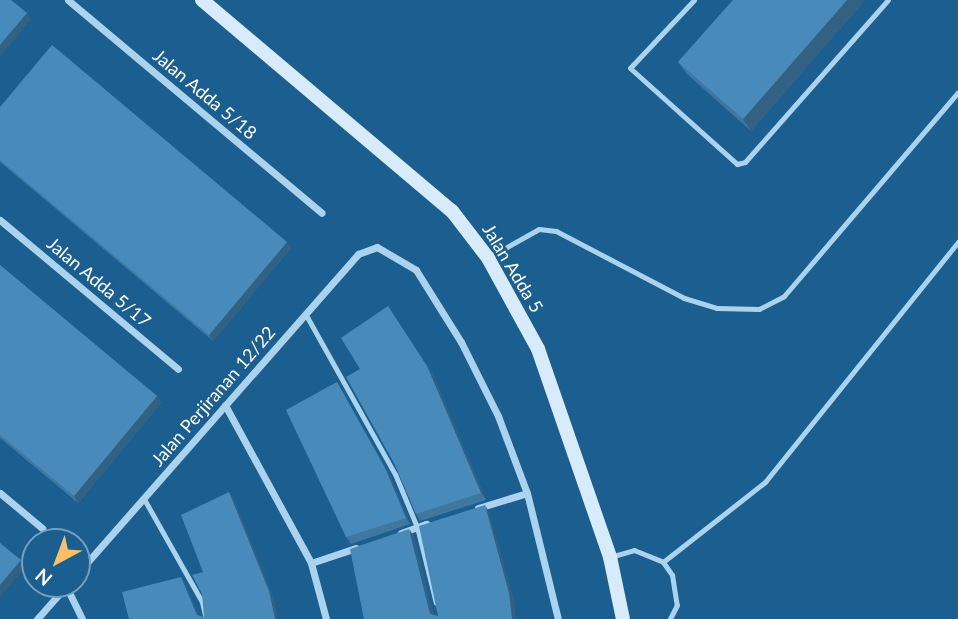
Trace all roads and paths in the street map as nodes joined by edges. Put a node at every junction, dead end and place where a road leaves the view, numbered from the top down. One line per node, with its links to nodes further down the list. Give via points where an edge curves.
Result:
1 (68, 0): 6 (street, Jalan Adda 5/18)
2 (202, 0): 9 (main road, Jalan Adda 5, via 452,211)
3 (694, 0): 4 (lane, via 630,68 737,164 745,162)
4 (888, 0)
5 (958, 92): 9 (lane, via 784,296 759,309 717,308 684,298 556,232 539,229)
6 (322, 213)
7 (0, 220): 11 (street, Jalan Adda 5/17)
8 (958, 242): 24 (lane, via 765,482)
9 (488, 258): 22 (main road, Jalan Adda 5, via 538,349)
10 (306, 314): 12 (street, Jalan Perjiranan 12/22); 14 (street, Jalan Perjiranan 12/22, via 358,254 377,247 416,270 498,416); 18 (lane, via 360,407)
11 (178, 369)
12 (225, 405): 15 (street, Jalan Perjiranan 12/22); 25 (street)
13 (0, 493): 19 (street)
14 (527, 493): 16 (street); 33 (street)
15 (144, 499): 23 (street, Jalan Perjiranan 12/22); 31 (lane, via 202,602)
16 (466, 512)
17 (441, 520): 18 (street)
18 (416, 527): 20 (street); 28 (lane)
19 (41, 528)
20 (390, 536)
21 (364, 545): 25 (street)
22 (610, 557): 24 (lane, via 634,550); 34 (main road, Jalan Adda 5)
23 (91, 558)
24 (663, 562): 35 (lane, via 672,575 677,605)
25 (311, 563): 32 (street)
26 (56, 598): 29 (street)
27 (73, 598): 30 (street)
28 (437, 606)
29 (37, 619)
30 (82, 619)
31 (206, 619)
32 (326, 619)
33 (558, 619)
34 (623, 619)
35 (670, 619)

